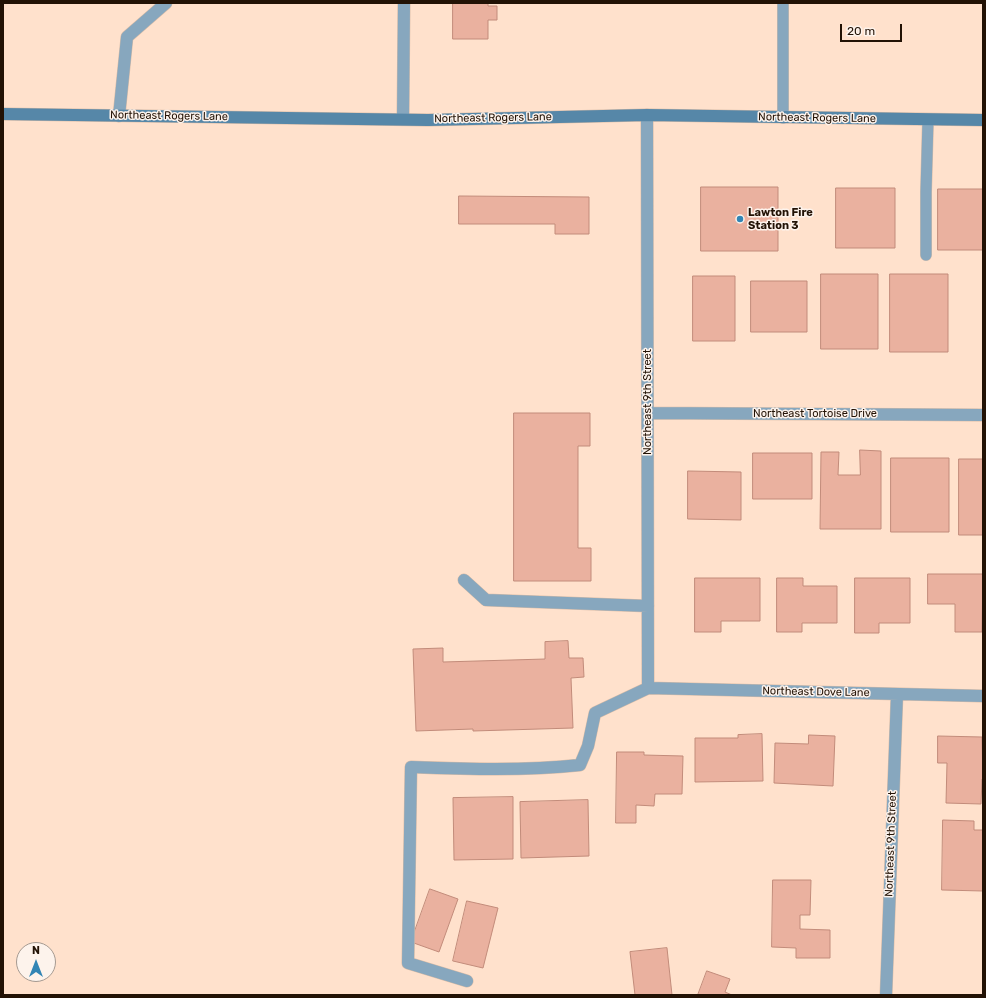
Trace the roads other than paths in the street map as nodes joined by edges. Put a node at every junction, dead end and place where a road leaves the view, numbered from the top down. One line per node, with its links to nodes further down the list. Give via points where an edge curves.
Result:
1 (166, 3): 6 (street, via 127,37)
2 (404, 3): 8 (street)
3 (783, 3): 7 (lane)
4 (3, 114): 6 (main road, Northeast Rogers Lane)
5 (647, 115): 7 (main road, Northeast Rogers Lane); 8 (main road, Northeast Rogers Lane); 12 (street, Northeast 9th Street)
6 (119, 116): 8 (main road, Northeast Rogers Lane)
7 (783, 118): 9 (main road, Northeast Rogers Lane)
8 (403, 119)
9 (928, 120): 10 (main road, Northeast Rogers Lane); 11 (lane)
10 (983, 120)
11 (926, 255)
12 (648, 413): 13 (street, Northeast Tortoise Drive); 15 (street, Northeast 9th Street)
13 (983, 415)
14 (464, 580): 15 (street, via 486,600)
15 (648, 606): 16 (street, Northeast 9th Street)
16 (648, 688): 17 (street, Northeast Dove Lane); 19 (street, via 595,713 588,746 580,765 553,768 411,767 408,963)
17 (897, 694): 18 (street, Northeast Dove Lane); 20 (street, Northeast 9th Street)
18 (983, 696)
19 (467, 981)
20 (886, 995)

